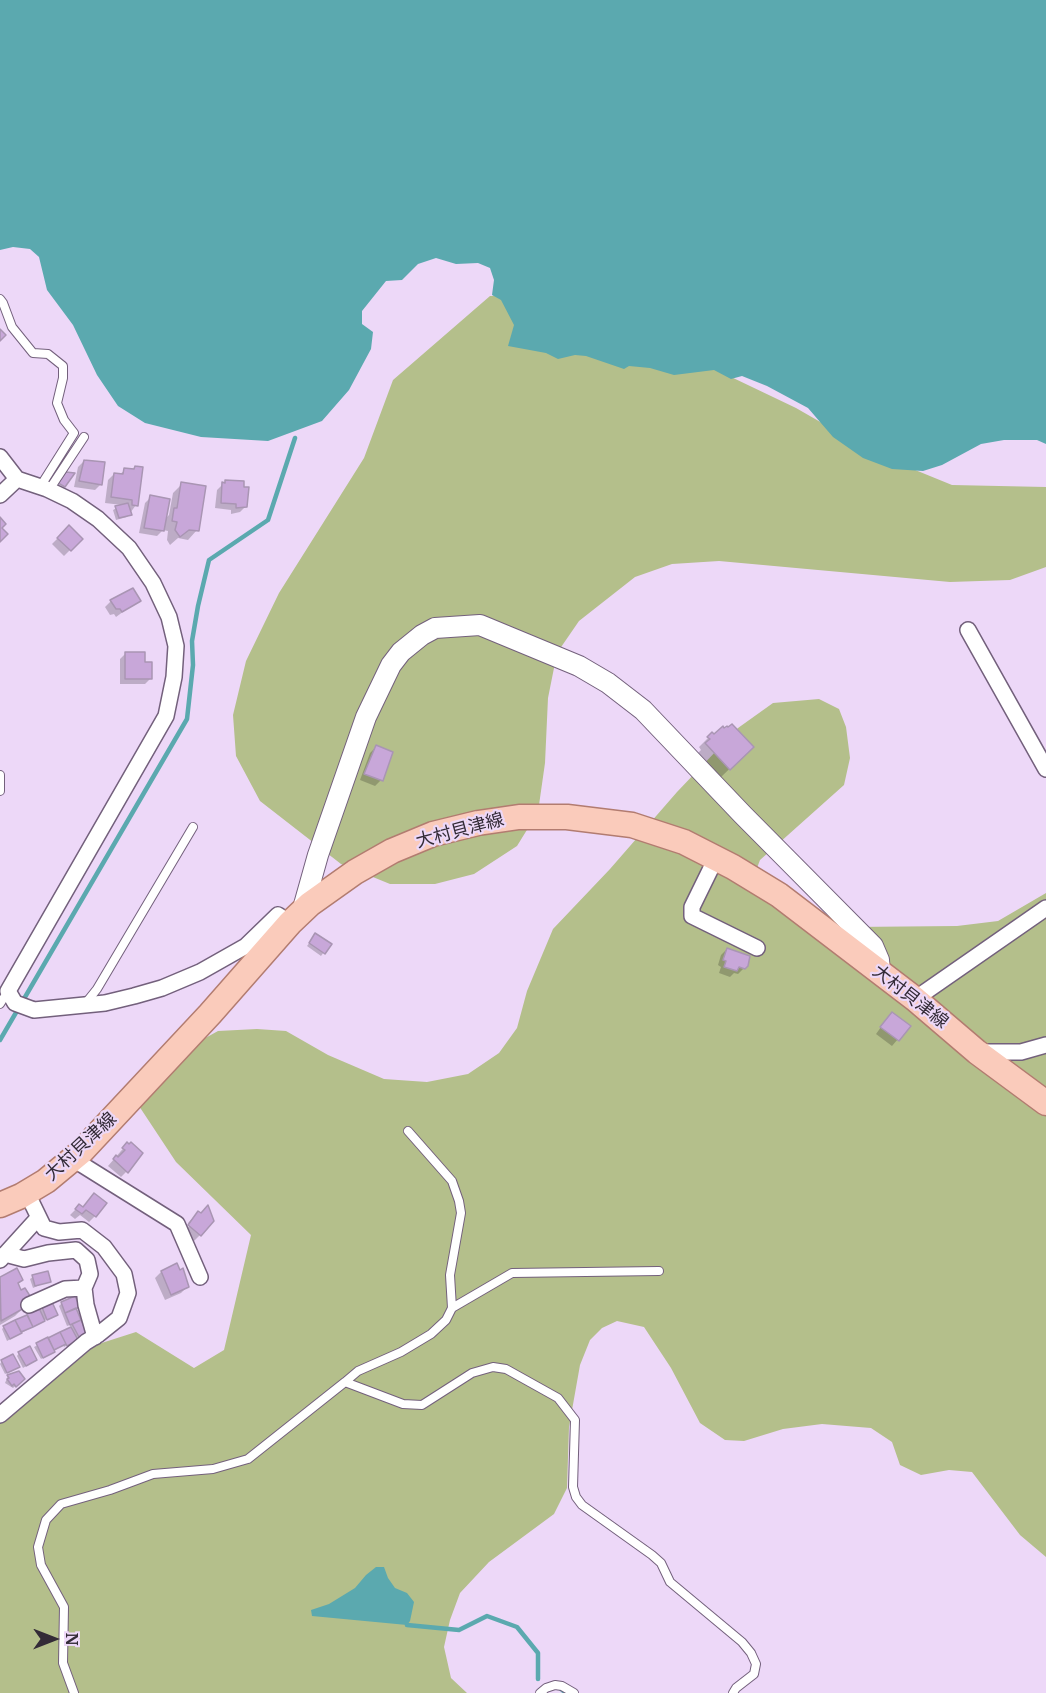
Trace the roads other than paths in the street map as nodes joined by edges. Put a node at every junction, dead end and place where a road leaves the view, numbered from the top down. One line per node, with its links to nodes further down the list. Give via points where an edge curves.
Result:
1 (0, 300): 5 (lane, via 12,327 33,353 48,354 63,366 57,403 74,433)
2 (84, 437): 5 (lane)
3 (0, 458): 4 (street)
4 (18, 479): 5 (street); 6 (street)
5 (44, 488): 17 (street, via 98,519 129,548 169,616 176,646 174,677 166,716)
6 (0, 495)
7 (968, 630): 8 (street)
8 (1046, 769)
9 (0, 775): 10 (lane)
10 (0, 792)
11 (193, 826): 19 (lane)
12 (716, 858): 14 (main road, 大村貝津線, via 684,842 632,825 567,817 519,817 433,834 392,851 355,872); 15 (street, via 692,907 692,916); 16 (main road, 大村貝津線, via 779,895)
13 (1046, 908): 18 (street)
14 (296, 917): 16 (street, via 366,717 391,665 422,634 435,628 480,625 579,666 643,710 873,946); 19 (street, via 279,915 246,946 162,988); 24 (main road, 大村貝津線)
15 (758, 948)
16 (880, 974): 18 (main road, 大村貝津線)
17 (4, 997): 19 (street, via 34,1010)
18 (915, 999): 21 (main road, 大村貝津線)
19 (84, 1006)
20 (1046, 1045): 21 (street, via 1021,1052)
21 (978, 1052): 22 (main road, 大村貝津線)
22 (1046, 1103)
23 (408, 1131): 33 (lane, via 452,1181 459,1201 461,1213 450,1275)
24 (73, 1160): 25 (main road, 大村貝津線); 30 (street, via 177,1224)
25 (27, 1193): 26 (main road, 大村貝津線); 27 (street)
26 (0, 1205)
27 (38, 1218): 28 (street); 34 (street, via 44,1228 59,1232 82,1230 104,1247 124,1274 128,1293 119,1318)
28 (3, 1257): 31 (street, via 24,1259 76,1250 87,1260 90,1274)
29 (659, 1271): 33 (lane, via 512,1273)
30 (200, 1277)
31 (84, 1288): 32 (street, via 64,1289); 34 (street)
32 (29, 1305)
33 (452, 1308): 35 (lane, via 431,1334 358,1371)
34 (95, 1337): 36 (street)
35 (345, 1382): 37 (lane, via 248,1459 213,1468 153,1474 61,1504 46,1520 38,1547 41,1565 64,1607 63,1663); 40 (lane, via 404,1404 422,1405 472,1373 493,1367 506,1369 558,1398 575,1420 573,1487 582,1505 652,1555 661,1563 670,1582 752,1653 754,1674)
36 (0, 1415)
37 (74, 1693)
38 (540, 1693): 39 (lane, via 555,1685)
39 (574, 1693)
40 (733, 1693)

